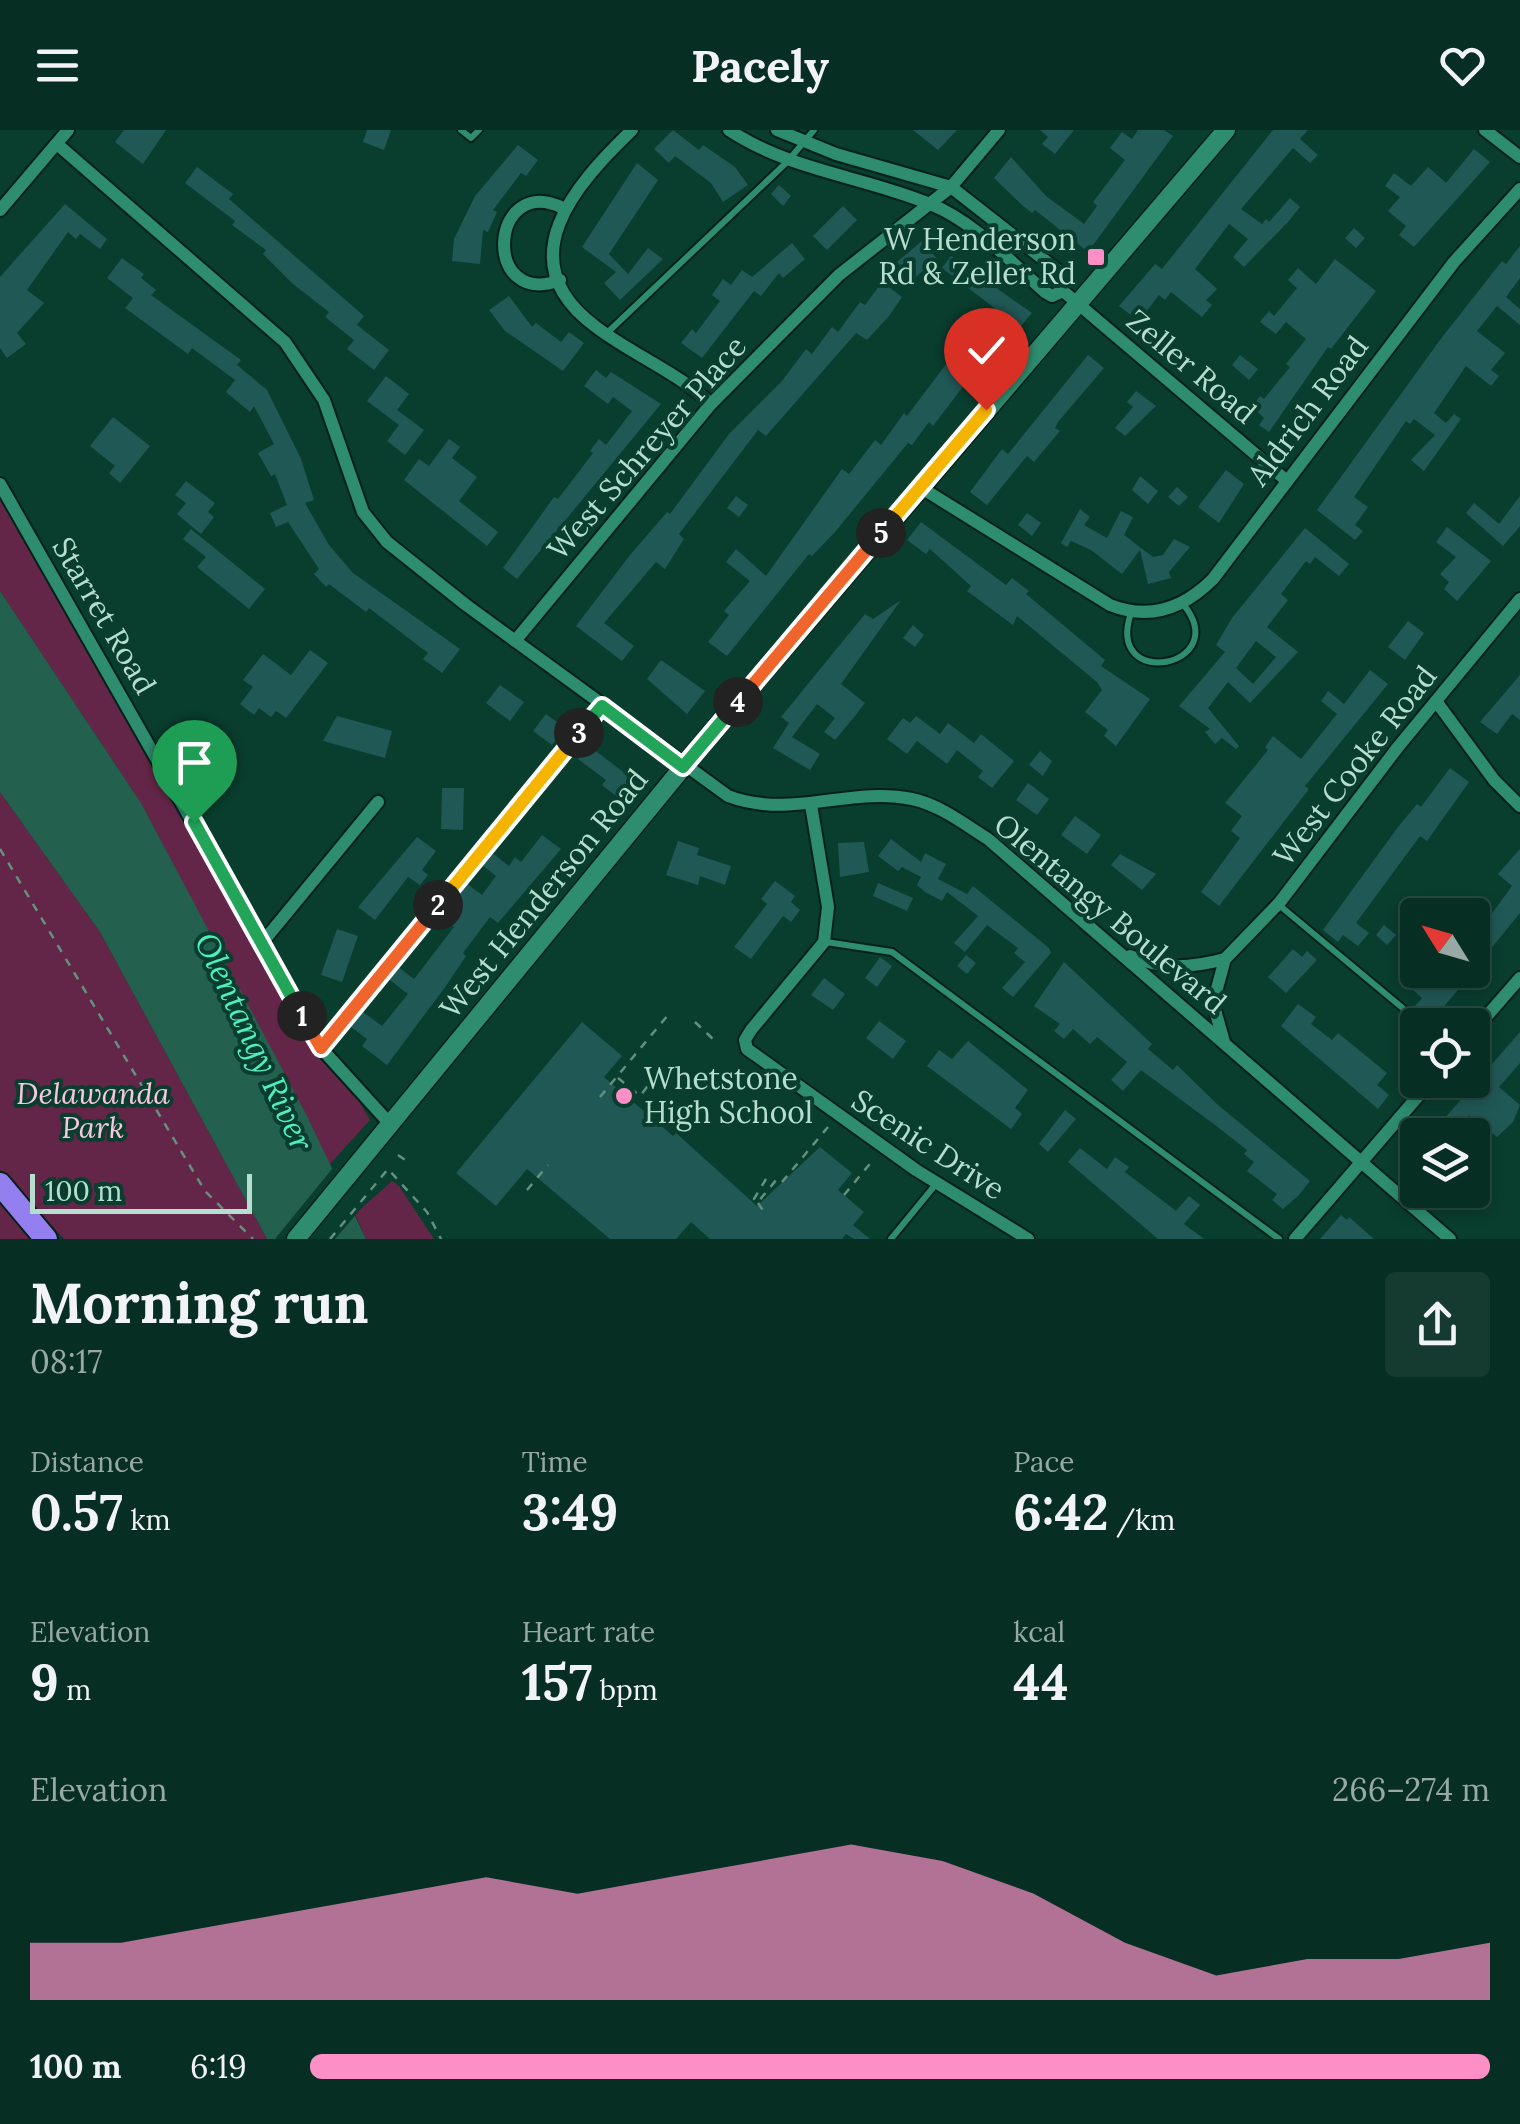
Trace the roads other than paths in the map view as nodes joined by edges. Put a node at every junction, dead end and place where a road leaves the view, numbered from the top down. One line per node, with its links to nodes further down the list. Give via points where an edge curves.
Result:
1 (68, 130): 12 (street)
2 (461, 130): 3 (lane, via 472,138)
3 (479, 130)
4 (632, 130): 18 (street, via 581,180)
5 (729, 130): 14 (street, Zeller Road)
6 (777, 130): 11 (street, Zeller Road)
7 (814, 130): 11 (lane)
8 (998, 130): 15 (street, West Schreyer Place)
9 (1226, 130): 21 (main road, West Henderson Road)
10 (1485, 130): 13 (street)
11 (804, 142): 14 (lane); 15 (street, Zeller Road)
12 (57, 144): 19 (street); 30 (street, Olentangy Boulevard, via 285,342 324,400 363,512 416,568)
13 (1520, 157)
14 (787, 162): 17 (street, Zeller Road); 22 (lane)
15 (951, 187): 17 (street, West Schreyer Place); 21 (street, Zeller Road, via 1060,273)
16 (1520, 188): 24 (street, Aldrich Road, via 1454,262)
17 (932, 204): 21 (street, Zeller Road, via 1045,292); 23 (street, West Schreyer Place, via 839,275)
18 (563, 208): 20 (street, via 555,248); 20 (street, via 540,203 516,212 503,234 505,259 515,273 529,282)
19 (0, 210)
20 (560, 280): 22 (street, via 579,313)
21 (1070, 297): 24 (street, Zeller Road); 26 (main road, West Henderson Road)
22 (606, 334): 23 (street)
23 (711, 404): 30 (street, West Schreyer Place)
24 (1287, 481): 28 (street, Aldrich Road, via 1213,578)
25 (0, 484): 38 (street, Starret Road)
26 (920, 487): 29 (street); 33 (main road, West Henderson Road)
27 (1520, 599): 31 (street, West Cooke Road)
28 (1182, 604): 29 (street); 29 (lane, via 1194,638 1167,664 1133,650)
29 (1131, 613)
30 (515, 642): 32 (street, Olentangy Boulevard)
31 (1436, 701): 36 (street); 37 (street, West Cooke Road)
32 (602, 706): 33 (street, Olentangy Boulevard); 46 (lane)
33 (683, 767): 35 (street, Olentangy Boulevard, via 745,803); 48 (main road, West Henderson Road)
34 (378, 802): 38 (street)
35 (810, 805): 39 (street, via 828,907); 40 (street, Olentangy Boulevard, via 870,795 942,810 1021,865)
36 (1520, 806)
37 (1278, 904): 41 (street, West Cooke Road); 43 (lane)
38 (262, 942): 46 (street, Starret Road)
39 (824, 942): 51 (street, Scenic Drive, via 751,1030 745,1040 752,1055); 56 (lane, via 892,952)
40 (1122, 953): 41 (street, via 1155,966 1190,968); 45 (street, Olentangy Boulevard)
41 (1225, 959): 45 (street, via 1213,1003)
42 (1520, 978): 44 (street)
43 (1403, 1008)
44 (1490, 1012)
45 (1226, 1046): 49 (street, Olentangy Boulevard)
46 (321, 1048): 48 (street, Starret Road)
47 (1417, 1098): 49 (street)
48 (390, 1124): 53 (main road, West Henderson Road)
49 (1360, 1164): 57 (street); 58 (street, Olentangy Boulevard)
50 (0, 1184): 52 (highway)
51 (937, 1184): 54 (lane); 55 (street, Scenic Drive)
52 (46, 1239)
53 (296, 1239)
54 (891, 1239)
55 (1028, 1239)
56 (1279, 1239)
57 (1295, 1239)
58 (1450, 1239)

